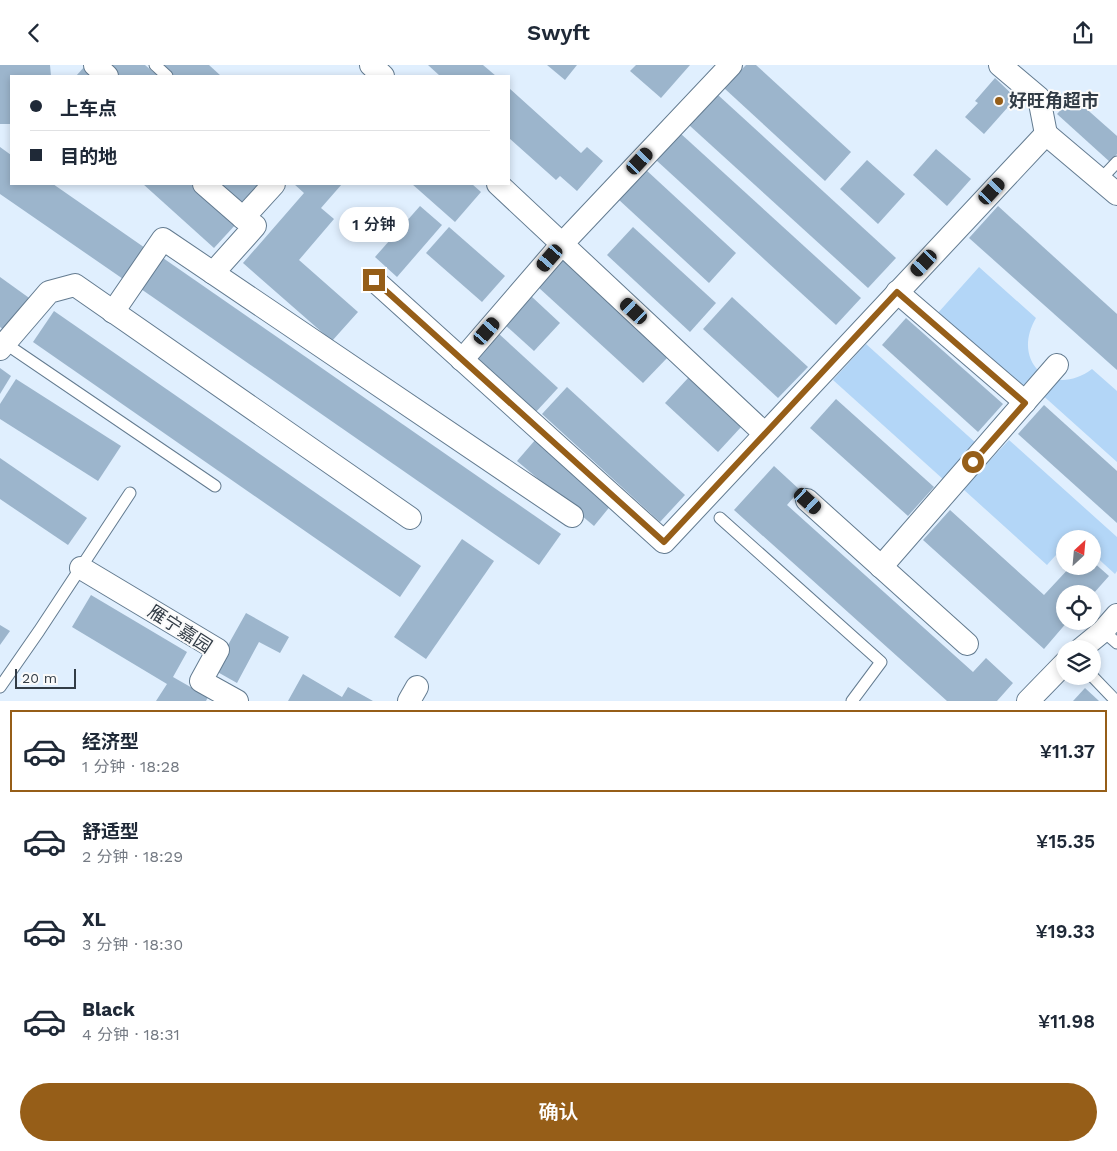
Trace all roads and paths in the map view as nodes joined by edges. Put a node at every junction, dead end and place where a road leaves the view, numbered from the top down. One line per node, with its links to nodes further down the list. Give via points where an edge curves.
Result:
1 (95, 65): 5 (street)
2 (154, 65): 6 (lane)
3 (731, 65): 15 (street)
4 (1000, 65): 7 (street, via 1039,98)
5 (106, 75)
6 (165, 75)
7 (1046, 134): 9 (street); 18 (street)
8 (1117, 162): 9 (lane)
9 (1100, 180): 13 (street)
10 (205, 185): 14 (street)
11 (273, 185): 14 (street)
12 (499, 185): 15 (street)
13 (1117, 194)
14 (243, 218): 16 (street, via 255,226)
15 (562, 244): 21 (street); 24 (street)
16 (213, 273): 19 (street, via 163,239); 28 (street)
17 (374, 280): 21 (street)
18 (897, 292): 23 (street); 24 (street)
19 (113, 312): 20 (street, via 75,285 49,292); 30 (street)
20 (2, 344): 25 (lane)
21 (462, 360): 24 (street, via 664,542)
22 (1057, 365): 23 (street)
23 (1025, 403): 31 (street)
24 (764, 433)
25 (215, 486)
26 (130, 493): 32 (lane)
27 (808, 501): 31 (street)
28 (572, 516)
29 (720, 517): 40 (lane, via 881,662)
30 (410, 518)
31 (881, 567): 35 (street)
32 (81, 568): 38 (lane); 39 (street, 雁宁嘉园, via 218,650 201,681)
33 (1112, 630): 34 (street)
34 (1096, 640)
35 (967, 644)
36 (1056, 672): 41 (street)
37 (1101, 685): 42 (lane)
38 (0, 687)
39 (237, 701)
40 (852, 701)
41 (1028, 701)
42 (1116, 701)

